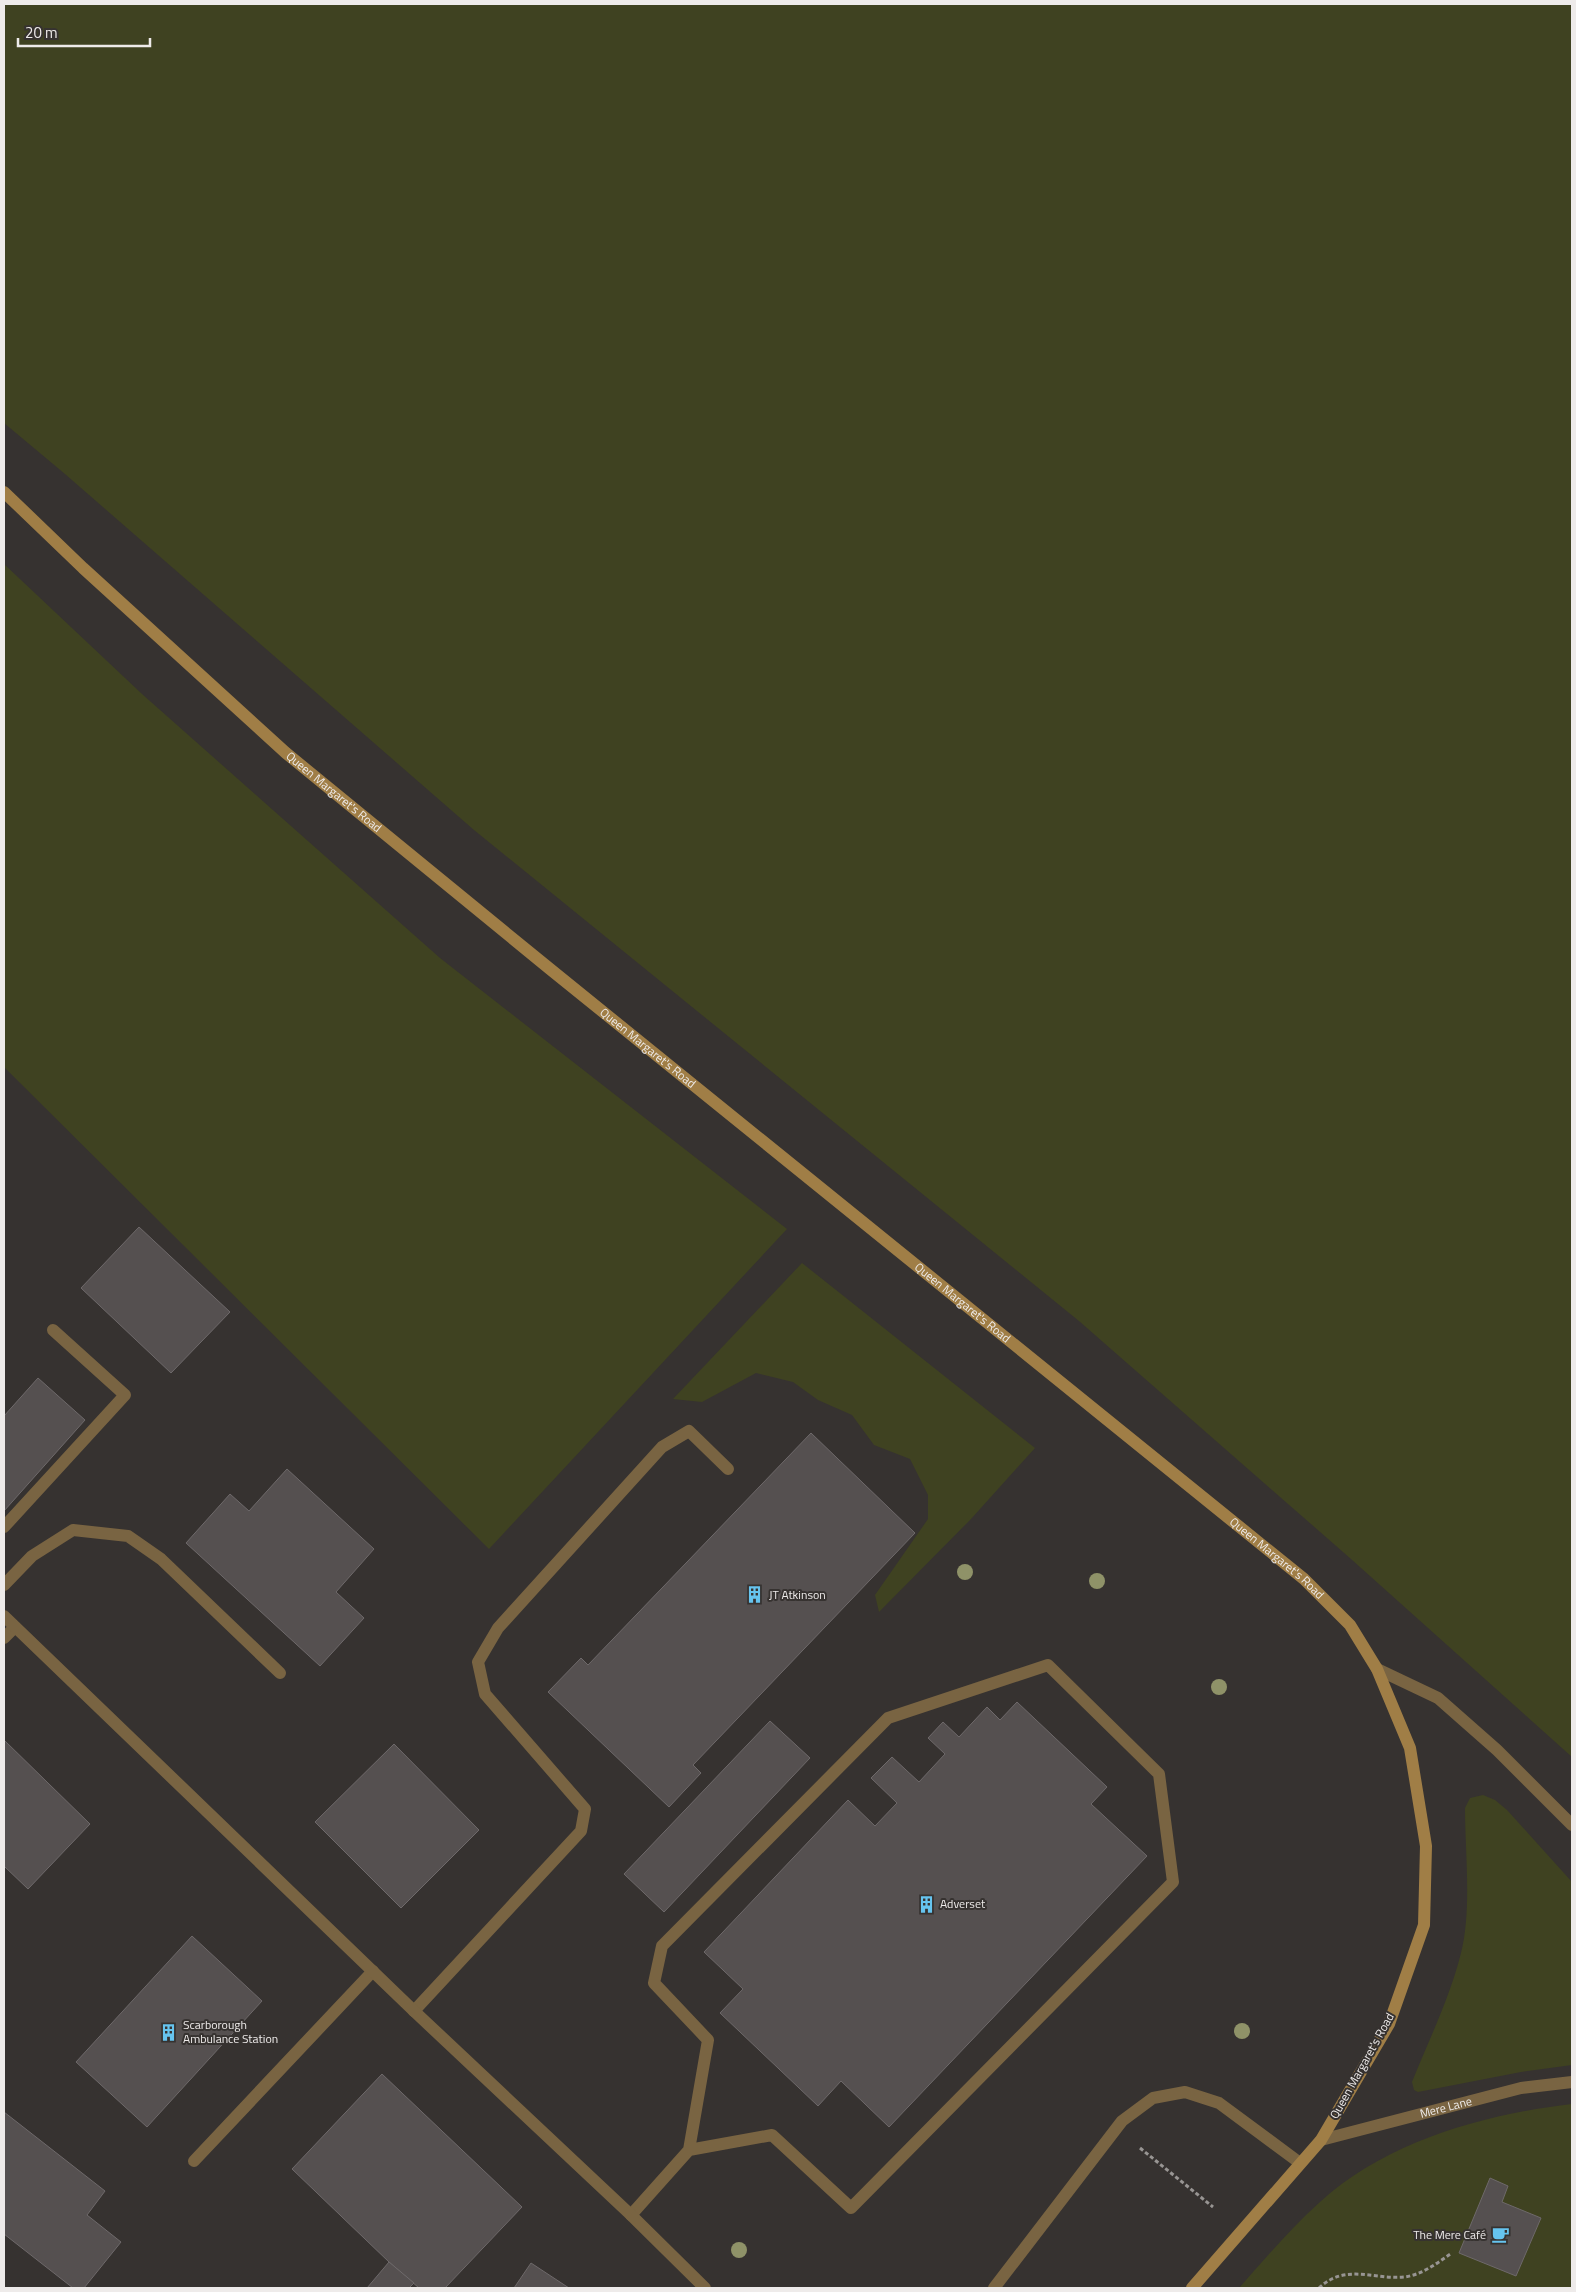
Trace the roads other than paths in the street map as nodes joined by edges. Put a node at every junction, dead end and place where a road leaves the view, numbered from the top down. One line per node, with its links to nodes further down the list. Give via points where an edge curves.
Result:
1 (4, 492): 9 (main road, Queen Margaret's Road, via 286,753 1304,1579 1350,1625)
2 (53, 1330): 4 (street, via 125,1395)
3 (728, 1469): 13 (street, via 689,1431 662,1447 498,1628 478,1662 485,1694 585,1809 581,1830)
4 (4, 1527)
5 (4, 1585): 10 (street, via 32,1556 73,1530 128,1536 161,1559)
6 (4, 1616): 7 (street)
7 (15, 1627): 8 (street); 12 (street)
8 (4, 1638)
9 (1377, 1669): 11 (street, via 1438,1698 1497,1750); 15 (main road, Queen Margaret's Road, via 1410,1748 1426,1846 1424,1925 1388,2024)
10 (280, 1673)
11 (1572, 1825)
12 (373, 1971): 13 (street); 17 (street)
13 (414, 2011): 19 (street)
14 (1572, 2082): 15 (street, Mere Lane, via 1521,2088)
15 (1321, 2140): 18 (main road, Queen Margaret's Road)
16 (689, 2150): 16 (street, via 708,2040 654,1983 662,1946 888,1718 1048,1665 1159,1774 1173,1882 851,2208 772,2135); 19 (street)
17 (194, 2161)
18 (1300, 2163): 21 (street, via 1219,2102 1186,2092 1153,2098 1122,2121); 22 (main road, Queen Margaret's Road)
19 (632, 2214): 20 (street)
20 (705, 2288)
21 (994, 2288)
22 (1192, 2288)

